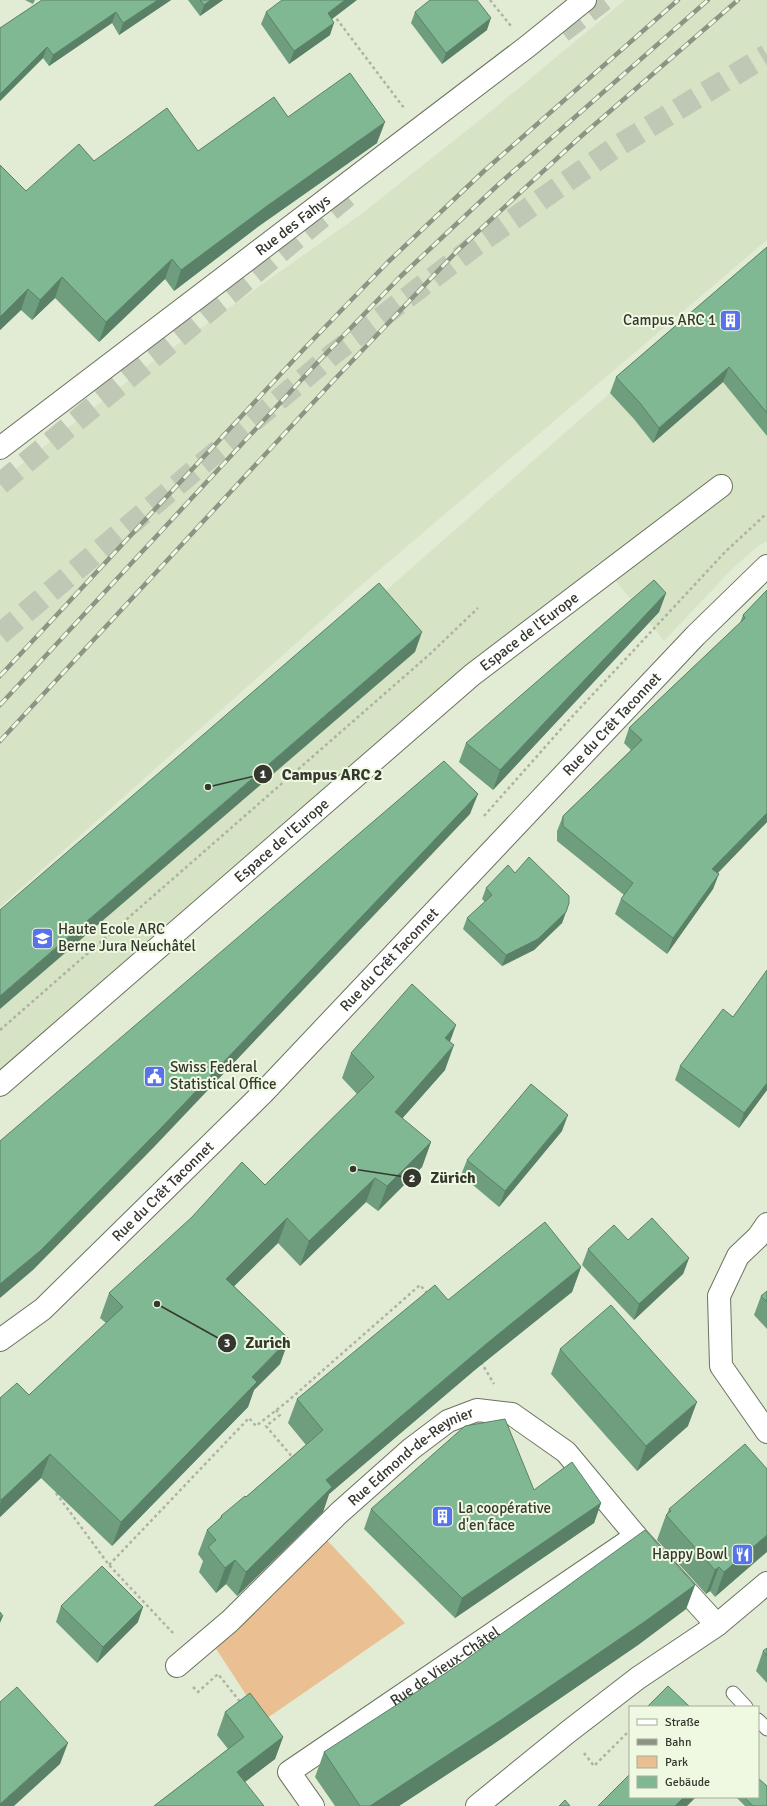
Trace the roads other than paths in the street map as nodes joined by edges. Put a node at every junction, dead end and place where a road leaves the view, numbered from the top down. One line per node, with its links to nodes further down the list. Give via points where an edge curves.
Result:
1 (585, 0): 2 (street, Rue des Fahys, via 420,129)
2 (0, 448)
3 (721, 486): 5 (street, Espace de l'Europe, via 472,675)
4 (767, 566): 7 (street, Rue du Crêt Taconnet, via 696,635 263,1093 42,1309)
5 (0, 1085)
6 (762, 1230): 8 (street, via 738,1256 719,1296 720,1366)
7 (0, 1340)
8 (767, 1432)
9 (636, 1536): 11 (street, Rue Edmond-de-Reynier); 12 (street, Rue Edmond-de-Reynier, via 566,1452 512,1414 477,1410 448,1421 411,1449 339,1513 230,1621); 17 (street, Rue de Vieux-Châtel, via 289,1772)
10 (767, 1583): 11 (street)
11 (717, 1624): 18 (street, via 631,1683)
12 (184, 1660)
13 (733, 1693): 14 (lane)
14 (745, 1706)
15 (759, 1721): 16 (lane)
16 (767, 1729)
17 (314, 1806)
18 (477, 1806)

